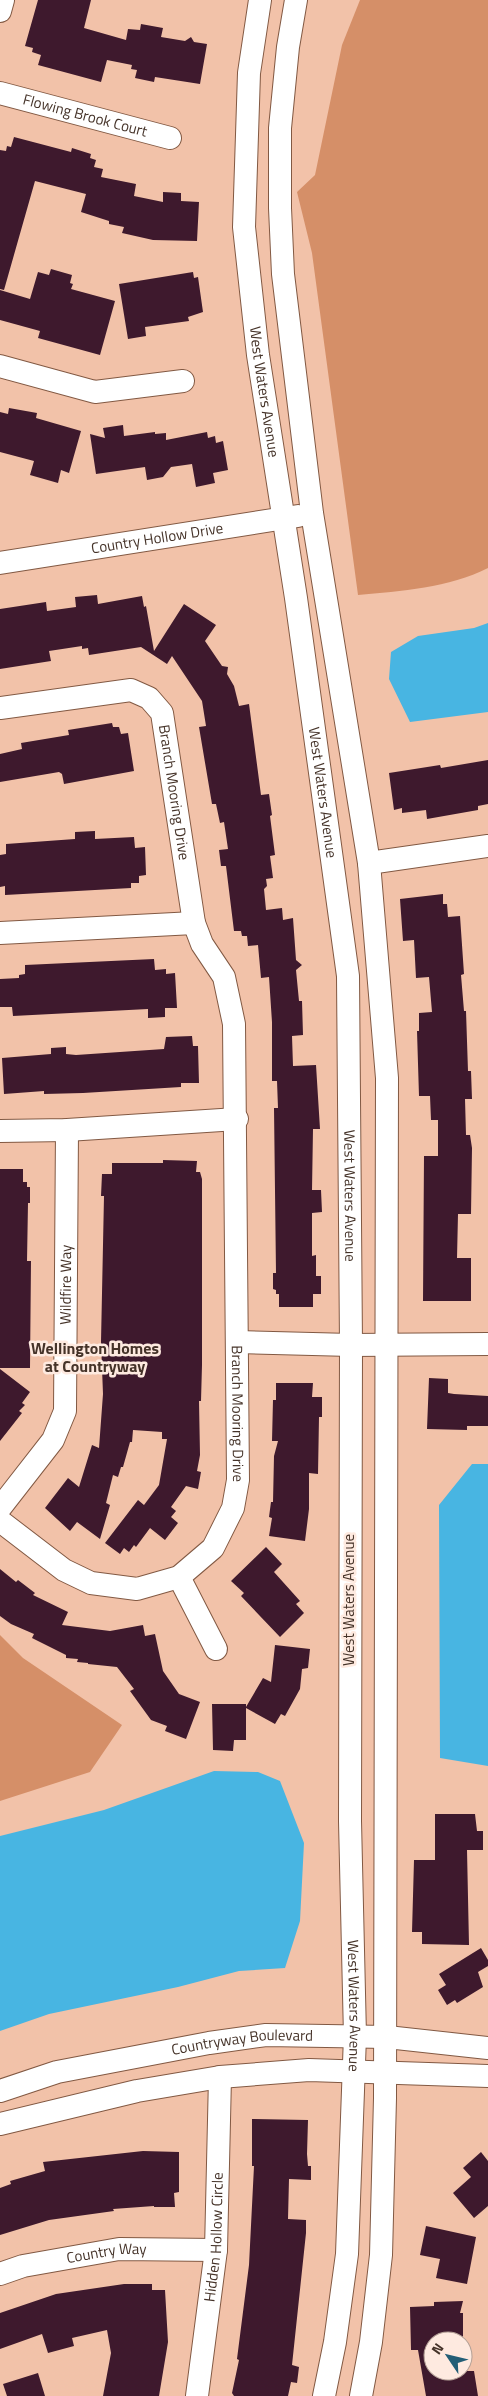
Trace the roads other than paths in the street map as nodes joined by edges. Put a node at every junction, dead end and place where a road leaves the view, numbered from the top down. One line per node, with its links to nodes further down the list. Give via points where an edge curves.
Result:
1 (3, 0): 4 (street)
2 (260, 0): 10 (street, West Waters Avenue, via 249,73 244,227 258,355)
3 (296, 0): 9 (street, West Waters Avenue, via 280,128 280,208 284,284)
4 (0, 11)
5 (0, 94): 6 (street, Flowing Brook Court)
6 (170, 138)
7 (0, 366): 8 (street, via 95,392)
8 (183, 381)
9 (312, 513): 10 (street, Country Hollow Drive); 14 (street, West Waters Avenue)
10 (283, 518): 11 (street, Country Hollow Drive); 22 (street, West Waters Avenue, via 348,976)
11 (0, 563)
12 (0, 708): 15 (street, Branch Mooring Drive, via 131,690 149,698 162,713)
13 (488, 847): 14 (street)
14 (368, 862): 23 (street, West Waters Avenue, via 387,1078)
15 (194, 923): 16 (street); 17 (street, Branch Mooring Drive, via 202,944 224,976 234,1024)
16 (0, 933)
17 (236, 1119): 18 (street); 20 (street, Branch Mooring Drive)
18 (67, 1130): 19 (street); 24 (street, Wildfire Way, via 65,1411 52,1440)
19 (0, 1131)
20 (237, 1342): 22 (street); 26 (street, Branch Mooring Drive, via 238,1480 233,1508 213,1548)
21 (488, 1344): 23 (street)
22 (351, 1345): 23 (street); 28 (street, West Waters Avenue, via 350,1822)
23 (385, 1345): 29 (street, West Waters Avenue)
24 (0, 1508)
25 (0, 1521): 26 (street, Branch Mooring Drive, via 64,1570 91,1583 137,1589)
26 (179, 1576): 27 (street)
27 (216, 1649)
28 (355, 2036): 29 (street, Countryway Boulevard); 31 (street, West Waters Avenue); 35 (street, Countryway Boulevard, via 266,2035 209,2043 57,2072)
29 (386, 2037): 30 (street, Countryway Boulevard); 32 (street, West Waters Avenue)
30 (488, 2048)
31 (354, 2071): 32 (street, Countryway Boulevard); 34 (street, Countryway Boulevard, via 309,2070); 40 (street, West Waters Avenue, via 348,2254)
32 (386, 2072): 33 (street, Countryway Boulevard); 41 (street, West Waters Avenue, via 381,2255)
33 (488, 2076)
34 (220, 2077): 36 (street, Countryway Boulevard, via 137,2091); 37 (street, Hidden Hollow Circle)
35 (0, 2091)
36 (0, 2124)
37 (216, 2250): 38 (street, Country Way, via 119,2249 23,2266); 39 (street, Hidden Hollow Circle)
38 (0, 2274)
39 (197, 2396)
40 (324, 2396)
41 (361, 2396)

